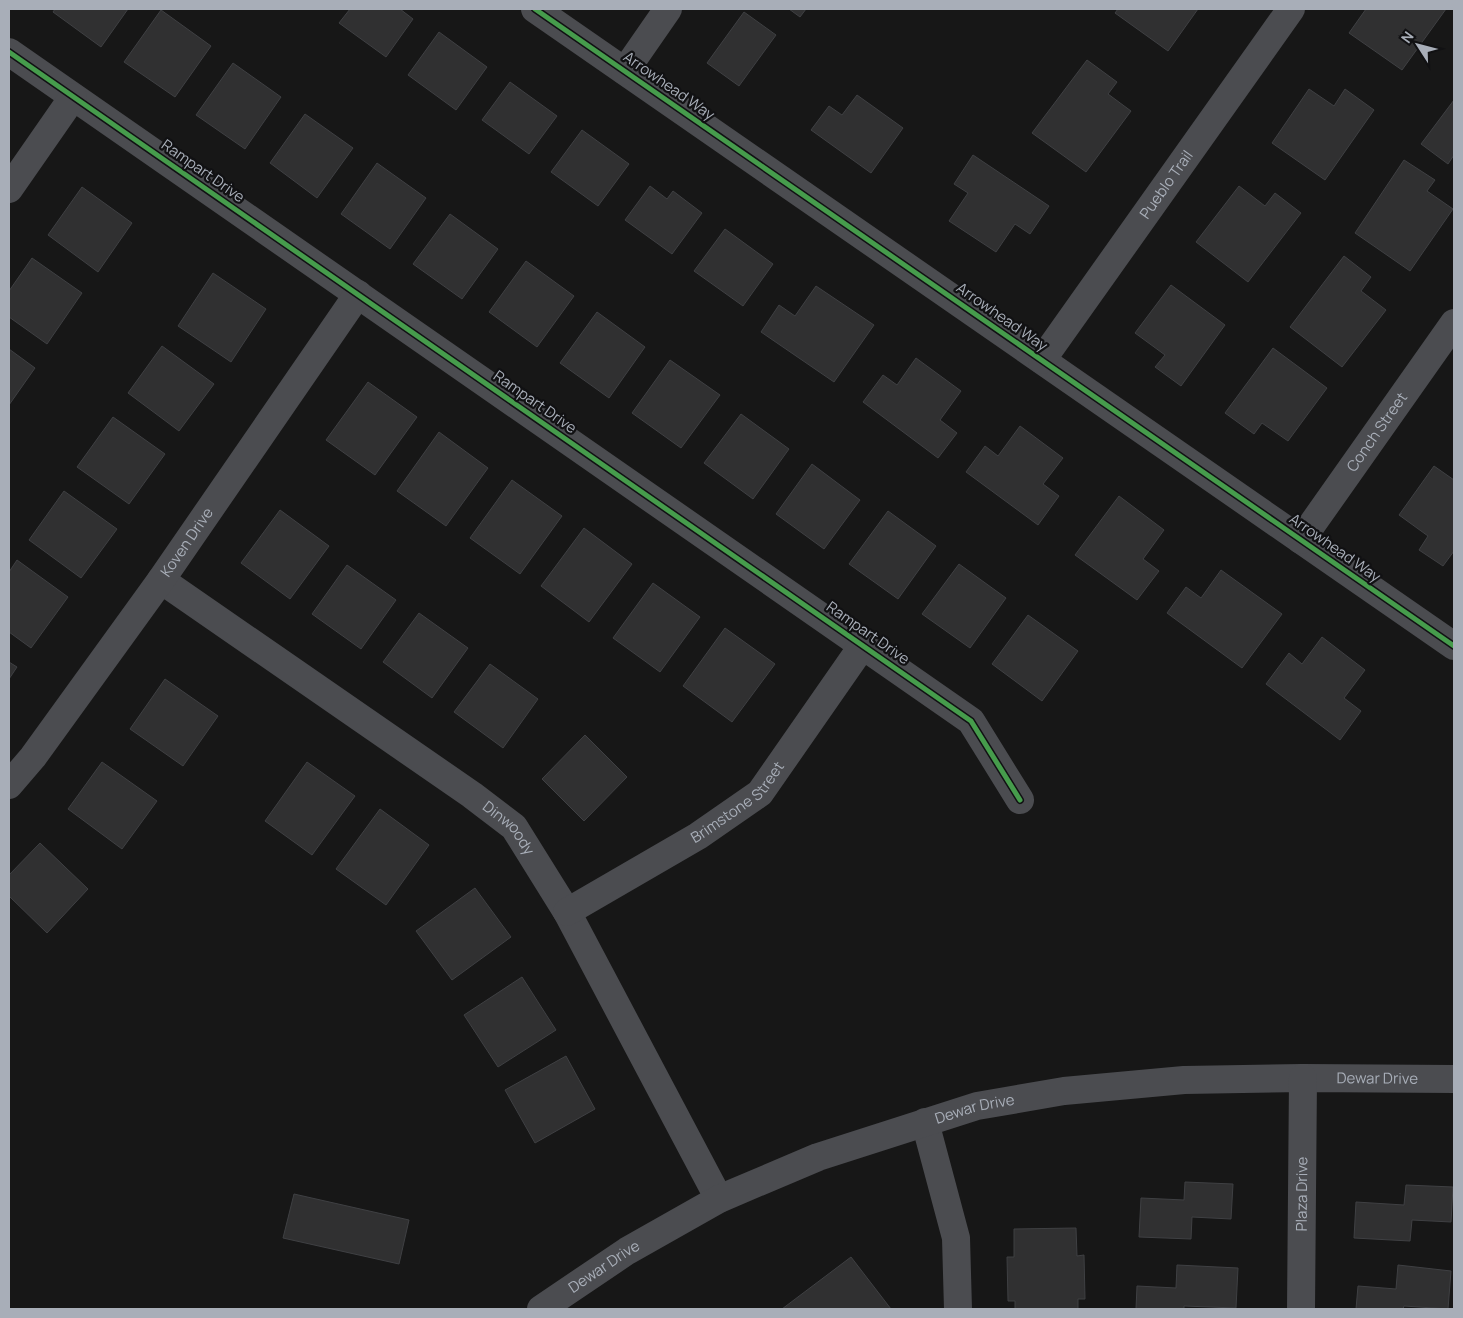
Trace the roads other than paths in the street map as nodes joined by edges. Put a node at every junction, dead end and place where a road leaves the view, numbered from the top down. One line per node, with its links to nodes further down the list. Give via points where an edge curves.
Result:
1 (535, 9): 5 (street, Arrowhead Way)
2 (668, 9): 5 (street)
3 (1291, 9): 10 (street, Pueblo Trail)
4 (9, 52): 6 (street, Rampart Drive)
5 (626, 71): 10 (street, Arrowhead Way)
6 (73, 97): 7 (street); 8 (street, Rampart Drive)
7 (9, 189)
8 (358, 294): 12 (street, Koven Drive); 13 (street, Rampart Drive)
9 (1454, 323): 11 (street, Conch Street)
10 (1042, 360): 11 (street, Arrowhead Way)
11 (1301, 540): 14 (street, Arrowhead Way)
12 (161, 580): 15 (street, Koven Drive, via 33,757); 17 (street, Dinwoody, via 472,795 514,828)
13 (863, 645): 16 (street, Rampart Drive, via 972,722); 17 (street, Brimstone Street, via 760,793 698,836)
14 (1454, 646)
15 (9, 785)
16 (1020, 800)
17 (567, 912): 21 (street, Dinwoody)
18 (1303, 1078): 19 (street, Dewar Drive); 20 (street, Dewar Drive, via 1184,1080 1064,1091 977,1106); 24 (street, Plaza Drive)
19 (1454, 1079)
20 (925, 1122): 21 (street, Dewar Drive, via 818,1157); 23 (street, via 956,1238)
21 (719, 1199): 22 (street, Dewar Drive, via 627,1251)
22 (556, 1305)
23 (958, 1309)
24 (1301, 1309)

